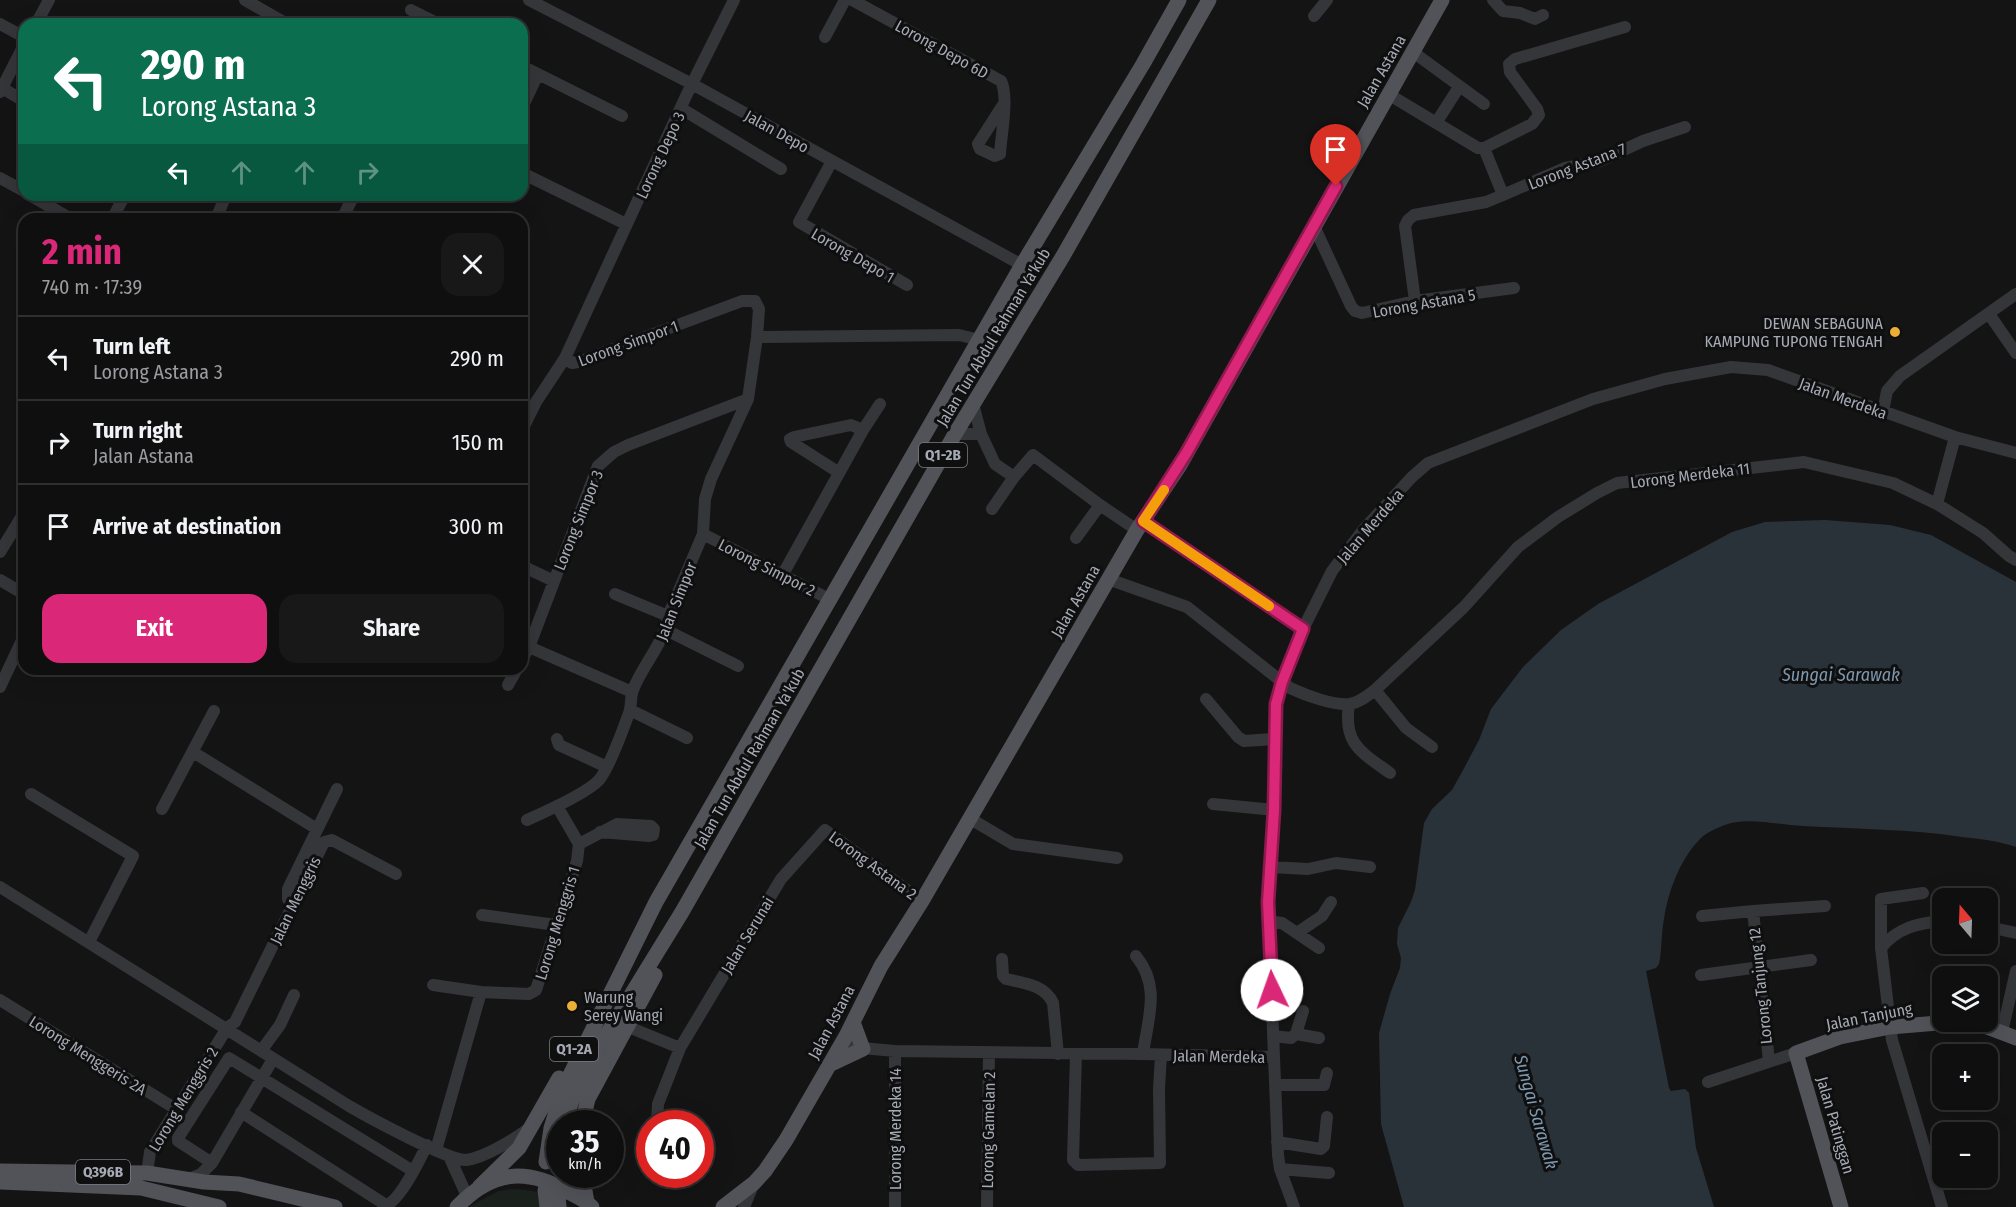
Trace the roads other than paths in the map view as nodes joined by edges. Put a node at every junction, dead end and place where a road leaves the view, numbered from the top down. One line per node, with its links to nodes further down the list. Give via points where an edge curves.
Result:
1 (50, 0): 15 (street)
2 (245, 0): 16 (street)
3 (529, 0): 26 (street, Jalan Depo)
4 (734, 0): 26 (street, Lorong Depo 3)
5 (845, 0): 21 (street)
6 (852, 0): 33 (street, Lorong Depo 6D, via 1001,81)
7 (1179, 0): 49 (main road, Jalan Tun Abdul Rahman Ya'kub / Q1-2A)
8 (1209, 0): 62 (main road, Jalan Tun Abdul Rahman Ya'kub / Q1-2B, via 1063,256)
9 (1327, 0): 14 (street)
10 (1442, 0): 22 (main road, Jalan Astana)
11 (1493, 0): 13 (street, via 1503,11 1535,19)
12 (411, 10): 17 (street)
13 (1543, 15)
14 (1314, 16)
15 (40, 18)
16 (276, 18)
17 (427, 18)
18 (0, 24): 20 (street)
19 (1625, 27): 38 (street, via 1509,64 1510,72 1539,116 1532,124)
20 (18, 34)
21 (825, 37)
22 (1413, 52): 27 (street); 29 (main road, Jalan Astana)
23 (18, 57): 28 (street)
24 (528, 69): 25 (street)
25 (538, 74): 30 (street); 35 (street)
26 (692, 84): 34 (street, Lorong Depo 3); 39 (street, Jalan Depo)
27 (1459, 87): 32 (street); 36 (street)
28 (1, 90): 31 (street)
29 (1388, 94): 36 (street); 48 (main road, Jalan Astana)
30 (528, 95)
31 (18, 98)
32 (1484, 104)
33 (1003, 105)
34 (682, 109): 40 (street); 47 (street, Lorong Depo 3)
35 (622, 116)
36 (1436, 123): 38 (street)
37 (1685, 127): 44 (street, Lorong Astana 7, via 1600,161 1565,168)
38 (1484, 148): 44 (street)
39 (832, 161): 49 (street, Jalan Depo); 50 (street, Lorong Depo 1, via 799,222)
40 (781, 169)
41 (528, 176): 47 (street)
42 (0, 178): 43 (street)
43 (18, 188)
44 (1503, 195): 53 (street, Lorong Astana 7, via 1486,202 1414,215 1408,220)
45 (40, 201): 46 (street)
46 (61, 213)
47 (626, 224): 59 (street, Lorong Simpor 1)
48 (1314, 226): 53 (street, Lorong Astana 5, via 1355,311 1362,313); 76 (main road, Jalan Astana, via 1187,452)
49 (1022, 265): 57 (main road, Jalan Tun Abdul Rahman Ya'kub / Q1-2A)
50 (907, 285)
51 (1515, 288): 53 (street, Lorong Astana 5)
52 (2016, 294): 55 (street)
53 (1415, 301)
54 (759, 309): 56 (street, Jalan Simpor); 59 (street, Lorong Simpor 1, via 755,301 742,300 578,362)
55 (1989, 314): 58 (street); 63 (street, via 1892,384)
56 (757, 337): 57 (street, via 959,335); 60 (street, Jalan Simpor)
57 (980, 340): 88 (main road, Jalan Tun Abdul Rahman Ya'kub / Q1-2A)
58 (2016, 353)
59 (565, 358): 64 (street)
60 (748, 399): 77 (street, Jalan Simpor, via 711,479); 85 (street, Lorong Simpor 3, via 628,445 604,459)
61 (880, 404): 65 (street)
62 (973, 404): 66 (main road, Jalan Tun Abdul Rahman Ya'kub / Q1-2B); 67 (street)
63 (1883, 412): 68 (street, Jalan Merdeka); 90 (street, Jalan Merdeka, via 1768,370 1731,367 1665,379 1593,399 1428,463 1363,530 1332,571)
64 (528, 418)
65 (863, 430): 70 (street); 70 (street, via 851,425 790,439)
66 (955, 434): 67 (street); 136 (main road, Jalan Tun Abdul Rahman Ya'kub / Q1-2B)
67 (981, 434): 71 (street, via 995,464)
68 (1955, 437): 69 (street, Jalan Merdeka); 72 (street)
69 (2016, 453)
70 (838, 472): 82 (street)
71 (1014, 477): 73 (street, via 1034,455); 74 (street)
72 (1937, 504): 80 (street, Lorong Merdeka 11); 99 (street, Lorong Merdeka 11, via 1893,483 1803,462 1617,483 1518,547 1464,608)
73 (1100, 505): 76 (street); 78 (street)
74 (992, 509)
75 (18, 523): 79 (street)
76 (1140, 526): 83 (main road, Jalan Astana); 90 (street)
77 (703, 534): 82 (street, Lorong Simpor 2); 89 (street, Jalan Simpor)
78 (1076, 538)
79 (0, 552)
80 (2016, 560)
81 (528, 569): 85 (street)
82 (783, 574): 88 (street, Lorong Simpor 2)
83 (1108, 579): 96 (street, via 1187,607); 118 (main road, Jalan Astana)
84 (0, 580): 86 (street)
85 (554, 581): 92 (street, Lorong Simpor 3)
86 (18, 590)
87 (615, 594): 89 (street)
88 (831, 600): 131 (main road, Jalan Tun Abdul Rahman Ya'kub / Q1-2A)
89 (668, 616): 91 (street, Jalan Simpor)
90 (1303, 629): 96 (street, Jalan Merdeka)
91 (666, 630): 94 (street); 100 (street, Jalan Simpor)
92 (529, 647): 100 (street)
93 (18, 649): 98 (street)
94 (738, 666)
95 (514, 675): 97 (street)
96 (1282, 682): 102 (street, via 1306,695); 107 (street, Jalan Merdeka)
97 (508, 685)
98 (0, 687)
99 (1375, 690): 102 (street, Lorong Merdeka 11); 108 (street, via 1406,728)
100 (632, 692): 103 (street, Jalan Simpor)
101 (1206, 699): 107 (street, via 1244,741)
102 (1349, 704): 111 (street, via 1346,722 1350,738)
103 (630, 710): 105 (street); 110 (street, Jalan Simpor)
104 (214, 711): 109 (street)
105 (687, 738)
106 (557, 739): 110 (street, via 559,745)
107 (1274, 739): 117 (street, Jalan Merdeka)
108 (1432, 747)
109 (193, 752): 116 (street); 120 (street)
110 (607, 767): 115 (street, Jalan Simpor, via 595,784)
111 (1390, 773)
112 (337, 789): 120 (street)
113 (31, 794): 145 (street, via 133,856)
114 (1213, 804): 117 (street)
115 (557, 806): 119 (street, Jalan Simpor); 123 (street, Lorong Menggris 1)
116 (162, 810)
117 (1274, 810): 125 (street, Jalan Merdeka)
118 (969, 818): 124 (street, via 1013,844); 130 (main road, Jalan Astana)
119 (527, 820)
120 (317, 829): 133 (street, via 288,889)
121 (825, 830): 130 (street, Lorong Astana 2); 169 (street, Jalan Serunai, via 781,879)
122 (600, 832): 123 (street)
123 (579, 844): 141 (street, Lorong Menggris 1)
124 (1117, 858)
125 (1271, 867): 126 (street, via 1308,869 1336,863); 139 (street, Jalan Merdeka)
126 (1370, 867)
127 (396, 874): 133 (street, Jalan Menggris, via 328,839)
128 (0, 888): 145 (street)
129 (1923, 893): 147 (street, via 1881,899)
130 (922, 901): 159 (main road, Jalan Astana)
131 (656, 902): 188 (main road, via 564,1088); 194 (main road, Q1-2A, via 638,922)
132 (1331, 902): 143 (street, via 1322,916)
133 (292, 906): 163 (street, Jalan Menggris, via 235,1022)
134 (1825, 906): 135 (street, Lorong Tanjung 12)
135 (1753, 911): 138 (street); 151 (street, Lorong Tanjung 12)
136 (682, 912): 161 (main road, Q1-2B, via 678,933); 189 (main road, via 599,1047)
137 (482, 915): 141 (street)
138 (1701, 916)
139 (1268, 921): 143 (street); 166 (street, Jalan Merdeka)
140 (1932, 923): 147 (street, via 1910,926 1889,938)
141 (556, 925): 155 (street, Lorong Menggris 1, via 536,990 530,994)
142 (1998, 929): 144 (street)
143 (1298, 933): 146 (street)
144 (2016, 933)
145 (89, 942): 163 (street)
146 (1319, 948)
147 (1881, 948): 162 (street)
148 (1136, 956): 177 (street, via 1147,973 1152,992)
149 (1002, 959): 175 (street, via 1006,979 1044,990 1049,996)
150 (1811, 960): 151 (street)
151 (1758, 967): 153 (street); 181 (street, Lorong Tanjung 12)
152 (2016, 971): 165 (street)
153 (1701, 975)
154 (433, 985): 155 (street, Lorong Menggris 1)
155 (481, 992): 196 (street)
156 (294, 995): 171 (street, via 280,1025)
157 (0, 1000): 187 (street, Lorong Menggeris 2A)
158 (1303, 1011): 164 (street)
159 (853, 1022): 168 (main road, Jalan Astana); 170 (main road)
160 (1932, 1024): 162 (main road, Jalan Tanjung)
161 (626, 1026): 169 (street); 190 (main road, Q1-2B)
162 (1890, 1027): 174 (main road, Jalan Tanjung, via 1840,1037); 223 (street)
163 (227, 1028): 171 (street); 187 (street, Lorong Menggris 2)
164 (1296, 1034): 166 (street, via 1291,1038); 167 (street)
165 (2009, 1035)
166 (1273, 1036): 179 (street, Jalan Merdeka)
167 (1319, 1038)
168 (839, 1046): 170 (street, Jalan Merdeka); 182 (main road, Jalan Astana)
169 (680, 1048): 191 (street, Jalan Serunai)
170 (863, 1049): 172 (street, Jalan Merdeka); 182 (main road)
171 (261, 1051): 180 (street)
172 (896, 1052): 173 (street, Jalan Merdeka); 219 (street, Lorong Merdeka 14)
173 (990, 1052): 175 (street, Jalan Merdeka); 220 (street, Lorong Gamelan 2)
174 (1796, 1053): 181 (street, Lorong Tanjung 12); 222 (main road, Jalan Patinggan)
175 (1058, 1054): 176 (street, Jalan Merdeka)
176 (1076, 1054): 177 (street, Jalan Merdeka); 178 (street, via 1073,1160 1078,1165 1160,1163)
177 (1143, 1054): 178 (street, Jalan Merdeka)
178 (1161, 1055): 179 (street, Jalan Merdeka)
179 (1274, 1058): 186 (street)
180 (273, 1059): 184 (street); 196 (street, via 374,1121)
181 (1769, 1060): 185 (street, Lorong Tanjung 12)
182 (829, 1065): 207 (main road, Jalan Astana, via 786,1140)
183 (1327, 1072): 186 (street, via 1324,1085)
184 (262, 1077): 192 (street); 198 (street, via 231,1058 226,1059 179,1136 178,1141); 201 (street)
185 (1708, 1082)
186 (1276, 1084): 195 (street)
187 (176, 1109): 202 (street, Lorong Menggris 2, via 150,1152)
188 (557, 1110)
189 (568, 1110)
190 (585, 1110)
191 (658, 1110)
192 (241, 1113): 198 (street); 201 (street, via 386,1205 392,1203)
193 (1327, 1117): 195 (street, via 1321,1149)
194 (534, 1125): 197 (street, via 510,1142 466,1160); 209 (main road, Q1-2A, via 519,1148)
195 (1277, 1143): 199 (street)
196 (431, 1148): 197 (street); 201 (street)
197 (448, 1156): 209 (street)
198 (212, 1163): 204 (street)
199 (1281, 1169): 203 (street); 221 (street)
200 (0, 1171): 202 (main road, Q396B)
201 (413, 1171)
202 (147, 1173): 204 (main road, Q396B)
203 (1329, 1173)
204 (189, 1179): 206 (main road, Q396B)
205 (0, 1182): 211 (main road, via 141,1188)
206 (204, 1182): 214 (main road); 215 (main road, Q396B, via 239,1184)
207 (754, 1183): 217 (main road, Jalan Astana); 218 (street)
208 (585, 1188): 212 (main road)
209 (468, 1197): 212 (main road, via 499,1178 523,1175 554,1184)
210 (554, 1198): 216 (main road)
211 (197, 1203): 213 (main road)
212 (589, 1205)
213 (219, 1207)
214 (290, 1207)
215 (335, 1207)
216 (547, 1207)
217 (723, 1207)
218 (744, 1207)
219 (896, 1207)
220 (987, 1207)
221 (1294, 1207)
222 (1841, 1207)
223 (1942, 1207)

